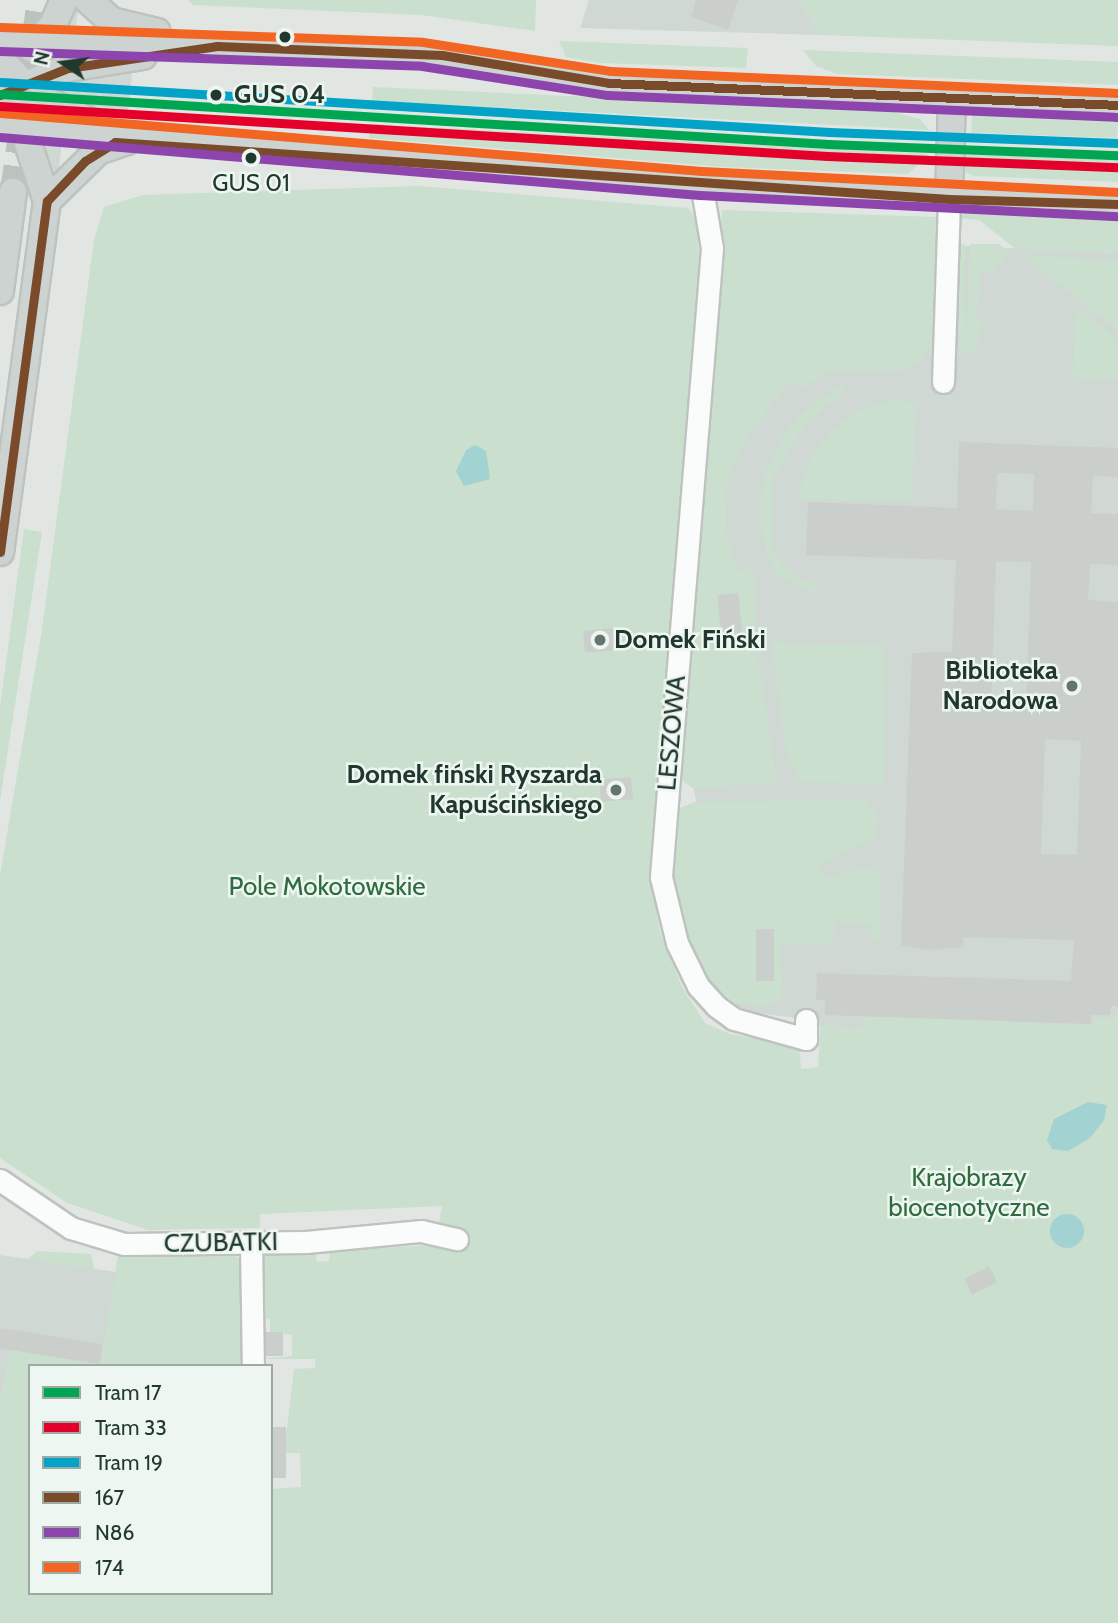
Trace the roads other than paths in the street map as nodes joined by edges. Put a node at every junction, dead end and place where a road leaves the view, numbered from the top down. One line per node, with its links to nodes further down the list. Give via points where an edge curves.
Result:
1 (64, 0): 4 (main road)
2 (88, 0): 5 (main road, via 111,21)
3 (0, 39): 4 (main road)
4 (39, 40): 5 (main road); 6 (main road)
5 (217, 46): 7 (main road, via 90,63); 8 (main road, via 442,55 608,83)
6 (2, 64): 7 (main road)
7 (6, 92): 10 (main road); 11 (main road)
8 (952, 98): 9 (main road); 14 (main road)
9 (1118, 105)
10 (12, 126): 11 (main road); 15 (main road)
11 (139, 139): 12 (main road); 15 (main road, via 98,151)
12 (701, 183): 14 (main road); 20 (street, LESZOWA, via 712,248 661,877 677,943 698,986 734,1019)
13 (13, 192): 17 (main road)
14 (949, 199): 16 (main road); 18 (street)
15 (47, 201): 19 (main road)
16 (1118, 204)
17 (0, 291)
18 (943, 382)
19 (0, 552)
20 (806, 1029)
21 (0, 1180): 23 (street, CZUBATKI, via 71,1228 102,1241)
22 (457, 1239): 23 (street, CZUBATKI, via 421,1231)
23 (251, 1243): 24 (street)
24 (253, 1364)

